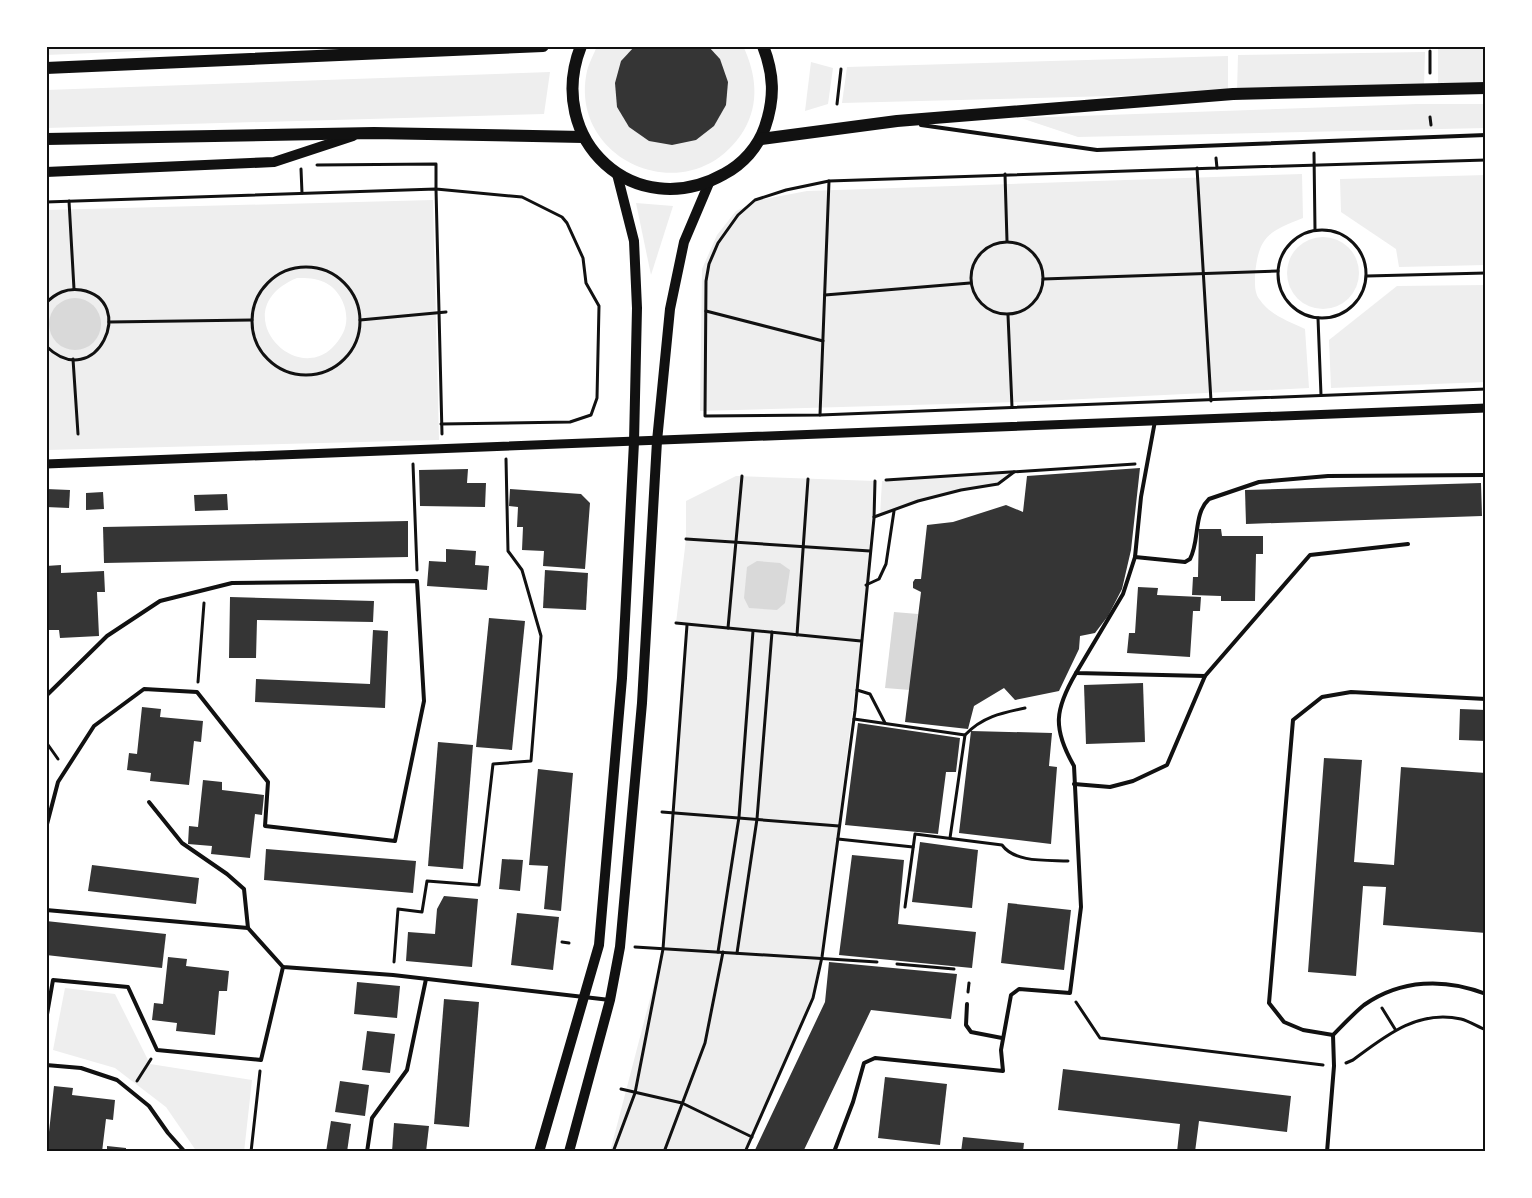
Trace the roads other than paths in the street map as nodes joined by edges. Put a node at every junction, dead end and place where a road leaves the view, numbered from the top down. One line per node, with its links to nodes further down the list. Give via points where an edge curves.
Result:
1 (544, 46): 4 (main road)
2 (581, 46): 10 (main road, via 574,64 571,89 574,114)
3 (763, 46): 12 (main road, via 771,66 774,94)
4 (363, 50): 5 (main road)
5 (46, 68)
6 (1486, 88): 7 (main road, via 1233,94)
7 (897, 121): 9 (lane, via 1097,150); 12 (main road)
8 (362, 133): 10 (main road); 11 (main road); 13 (main road, via 274,162)
9 (1486, 135)
10 (583, 137): 14 (main road, via 598,158)
11 (46, 139)
12 (761, 139): 15 (main road, via 734,169)
13 (46, 172)
14 (617, 174): 15 (main road, via 646,187 678,190); 19 (main road, via 634,241 637,308)
15 (709, 183): 18 (main road, via 684,242 670,309)
16 (1486, 408): 17 (street)
17 (1155, 421): 18 (street); 23 (lane, via 1141,497)
18 (657, 441): 19 (street); 37 (main road, via 642,703 620,947)
19 (634, 442): 20 (street); 36 (main road, via 622,678 599,945)
20 (46, 464)
21 (1486, 475): 23 (lane, via 1328,476 1259,482 1205,502 1190,559 1184,562)
22 (1408, 544): 25 (lane, via 1310,555)
23 (1135, 557): 24 (lane, via 1123,594)
24 (1076, 672): 25 (lane); 28 (lane, via 1061,699 1059,731 1074,766)
25 (1205, 676): 28 (lane, via 1167,765 1133,781 1110,787)
26 (46, 696): 30 (lane, via 107,636 160,601 232,584 417,581 424,702 395,841 265,826 268,782 197,692 144,689 94,726 58,782)
27 (1486, 699): 40 (lane, via 1351,692 1322,697 1293,720 1269,1003 1284,1022 1303,1030)
28 (1074, 784): 41 (lane, via 1081,907 1070,993 1019,990 1012,995)
29 (149, 802): 32 (lane, via 182,843 244,889)
30 (46, 828)
31 (46, 910): 32 (lane)
32 (248, 928): 33 (lane)
33 (283, 967): 34 (lane); 39 (lane, via 261,1060 157,1050 128,987 53,980)
34 (426, 979): 36 (lane); 44 (lane, via 408,1070 372,1118)
35 (1486, 994): 40 (lane, via 1465,986 1430,982 1403,987 1363,1006)
36 (585, 997): 37 (lane); 45 (main road)
37 (610, 1000): 46 (main road)
38 (967, 1004): 41 (lane, via 966,1025 971,1032)
39 (46, 1020)
40 (1333, 1035): 48 (lane, via 1334,1066)
41 (1002, 1038): 47 (lane, via 1004,1071 875,1058 864,1063)
42 (46, 1065): 43 (lane, via 81,1068 117,1080 150,1106)
43 (185, 1152)
44 (366, 1152)
45 (539, 1152)
46 (569, 1152)
47 (834, 1152)
48 (1326, 1152)

